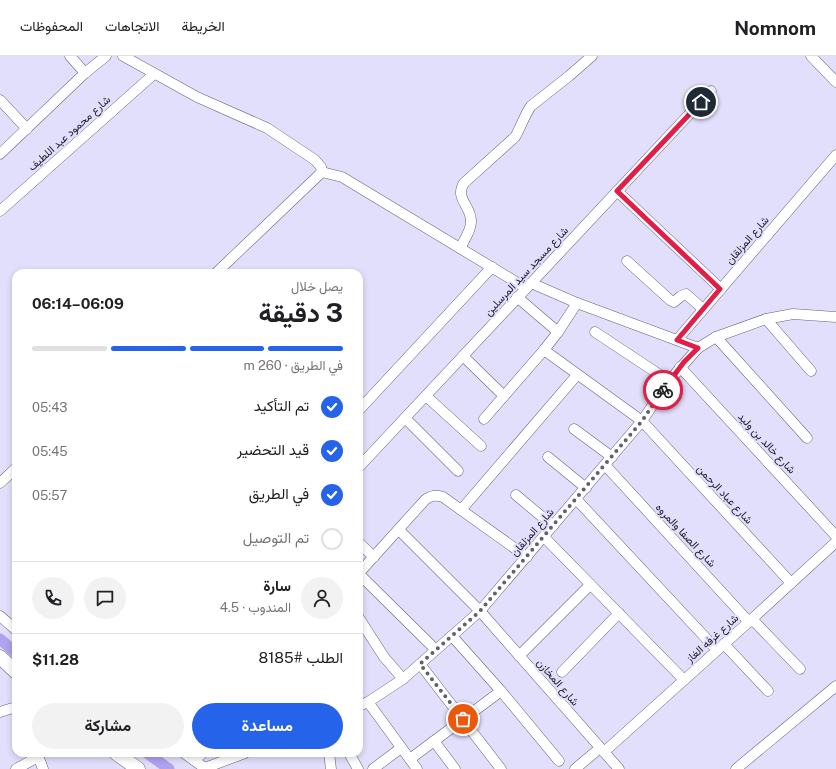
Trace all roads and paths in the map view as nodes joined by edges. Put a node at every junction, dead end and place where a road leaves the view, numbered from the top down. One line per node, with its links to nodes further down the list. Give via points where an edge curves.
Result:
1 (70, 56): 6 (street)
2 (123, 56): 7 (street)
3 (592, 56): 17 (street, via 536,101 526,112 515,137 464,183 461,194 472,221)
4 (811, 56): 8 (street)
5 (102, 58): 6 (street)
6 (85, 73): 11 (street)
7 (154, 74): 14 (street, via 197,97 267,128 315,160); 16 (street, شارع محمود عبد اللطيف)
8 (836, 82)
9 (712, 91): 15 (street, شارع مسجد سيد المرسلين)
10 (0, 100): 11 (street)
11 (27, 129): 12 (street)
12 (0, 154)
13 (836, 155): 22 (street, شارع المزلقان)
14 (322, 172): 17 (street, via 342,177); 20 (street)
15 (617, 191): 21 (street, شارع مسجد سيد المرسلين); 22 (street)
16 (0, 211)
17 (460, 248): 19 (street)
18 (627, 261): 25 (street, via 670,300 674,302 686,294)
19 (492, 267): 21 (street); 41 (street)
20 (220, 269)
21 (528, 285): 23 (street, شارع مسجد سيد المرسلين); 24 (street)
22 (720, 289): 25 (street, شارع المزلقان)
23 (517, 297): 28 (street); 34 (street, شارع مسجد سيد المرسلين)
24 (577, 303): 28 (street); 31 (street)
25 (703, 309): 31 (street, شارع المزلقان)
26 (836, 317): 27 (street, شارع المزلقان, via 793,314)
27 (766, 319): 30 (street, شارع المزلقان); 36 (street)
28 (558, 332): 33 (street)
29 (595, 332): 38 (street)
30 (716, 337): 32 (street, شارع المزلقان); 46 (street)
31 (677, 340): 32 (street)
32 (698, 348): 35 (street, شارع المزلقان)
33 (544, 350): 37 (street, شارع عباد الرحمن); 40 (street)
34 (463, 356): 39 (street, شارع مسجد سيد المرسلين); 40 (street)
35 (680, 367): 38 (street, شارع المزلقان); 61 (street, شارع خالد بن وليد)
36 (811, 371)
37 (577, 375): 44 (street, شارع عباد الرحمن); 58 (street)
38 (669, 381): 44 (street, شارع المزلقان)
39 (426, 396): 42 (street, شارع مسجد سيد المرسلين); 47 (street)
40 (504, 396): 43 (street)
41 (363, 406)
42 (405, 418): 50 (street, شارع مسجد سيد المرسلين); 52 (street)
43 (484, 419)
44 (642, 421): 48 (street, شارع المزلقان); 69 (street, شارع عباد الرحمن)
45 (574, 428): 48 (street)
46 (807, 438)
47 (482, 446)
48 (612, 457): 51 (street, شارع المزلقان)
49 (548, 458): 55 (street)
50 (363, 463)
51 (605, 465): 55 (street, شارع المزلقان); 74 (street, شارع الصفا والمروه)
52 (458, 471)
53 (12, 472): 54 (street)
54 (0, 483)
55 (586, 488): 57 (street, شارع المزلقان)
56 (516, 495): 59 (street)
57 (576, 499): 59 (street, شارع المزلقان); 78 (street)
58 (462, 510): 60 (street, via 443,497 431,496); 66 (street)
59 (553, 526): 62 (street, شارع المزلقان)
60 (399, 530): 65 (street); 71 (street, شارع المخازن)
61 (836, 536)
62 (544, 537): 66 (street, شارع المزلقان); 70 (street)
63 (836, 542): 69 (street, شارع غرفه الغاز)
64 (363, 547): 65 (street)
65 (374, 557): 67 (street)
66 (527, 557): 71 (street, شارع المزلقان)
67 (363, 569)
68 (363, 578): 79 (street)
69 (791, 583): 74 (street, شارع غرفه الغاز)
70 (590, 584): 72 (street); 80 (street)
71 (480, 611): 77 (street, شارع المزلقان); 80 (street, شارع المخازن)
72 (619, 614): 85 (street); 87 (street)
73 (0, 616): 75 (street)
74 (750, 620): 78 (street, شارع غرفه الغاز); 84 (street, شارع الصفا والمروه)
75 (12, 626)
76 (363, 628): 86 (street)
77 (452, 636): 79 (street, شارع المزلقان); 89 (street)
78 (721, 647): 87 (street, شارع غرفه الغاز); 90 (street)
79 (436, 650): 82 (street, شارع المزلقان)
80 (519, 656): 97 (street, شارع المخازن)
81 (0, 657): 83 (street)
82 (420, 664): 86 (street, شارع المزلقان); 94 (street)
83 (12, 668)
84 (800, 669)
85 (562, 672)
86 (403, 679): 91 (street, شارع المزلقان)
87 (684, 680): 97 (street, شارع غرفه الغاز)
88 (836, 686): 120 (street)
89 (501, 691): 94 (street); 107 (street)
90 (768, 691)
91 (364, 704): 96 (street)
92 (12, 708): 93 (street)
93 (0, 712)
94 (463, 719): 95 (street); 117 (street)
95 (434, 741): 108 (street); 116 (street)
96 (401, 748): 108 (street); 115 (street)
97 (602, 750): 118 (street, شارع غرفه الغاز); 119 (street, شارع المخازن)
98 (34, 757): 109 (street)
99 (38, 757): 110 (street)
100 (122, 757): 111 (street)
101 (190, 757): 106 (street)
102 (198, 757): 106 (street)
103 (235, 757): 112 (street)
104 (330, 757): 113 (street)
105 (351, 757): 114 (street)
106 (194, 760): 112 (street)
107 (559, 761)
108 (413, 766)
109 (16, 769)
110 (43, 769)
111 (138, 769)
112 (206, 769)
113 (331, 769)
114 (358, 769)
115 (373, 769)
116 (454, 769)
117 (501, 769)
118 (575, 769)
119 (619, 769)
120 (736, 769)

